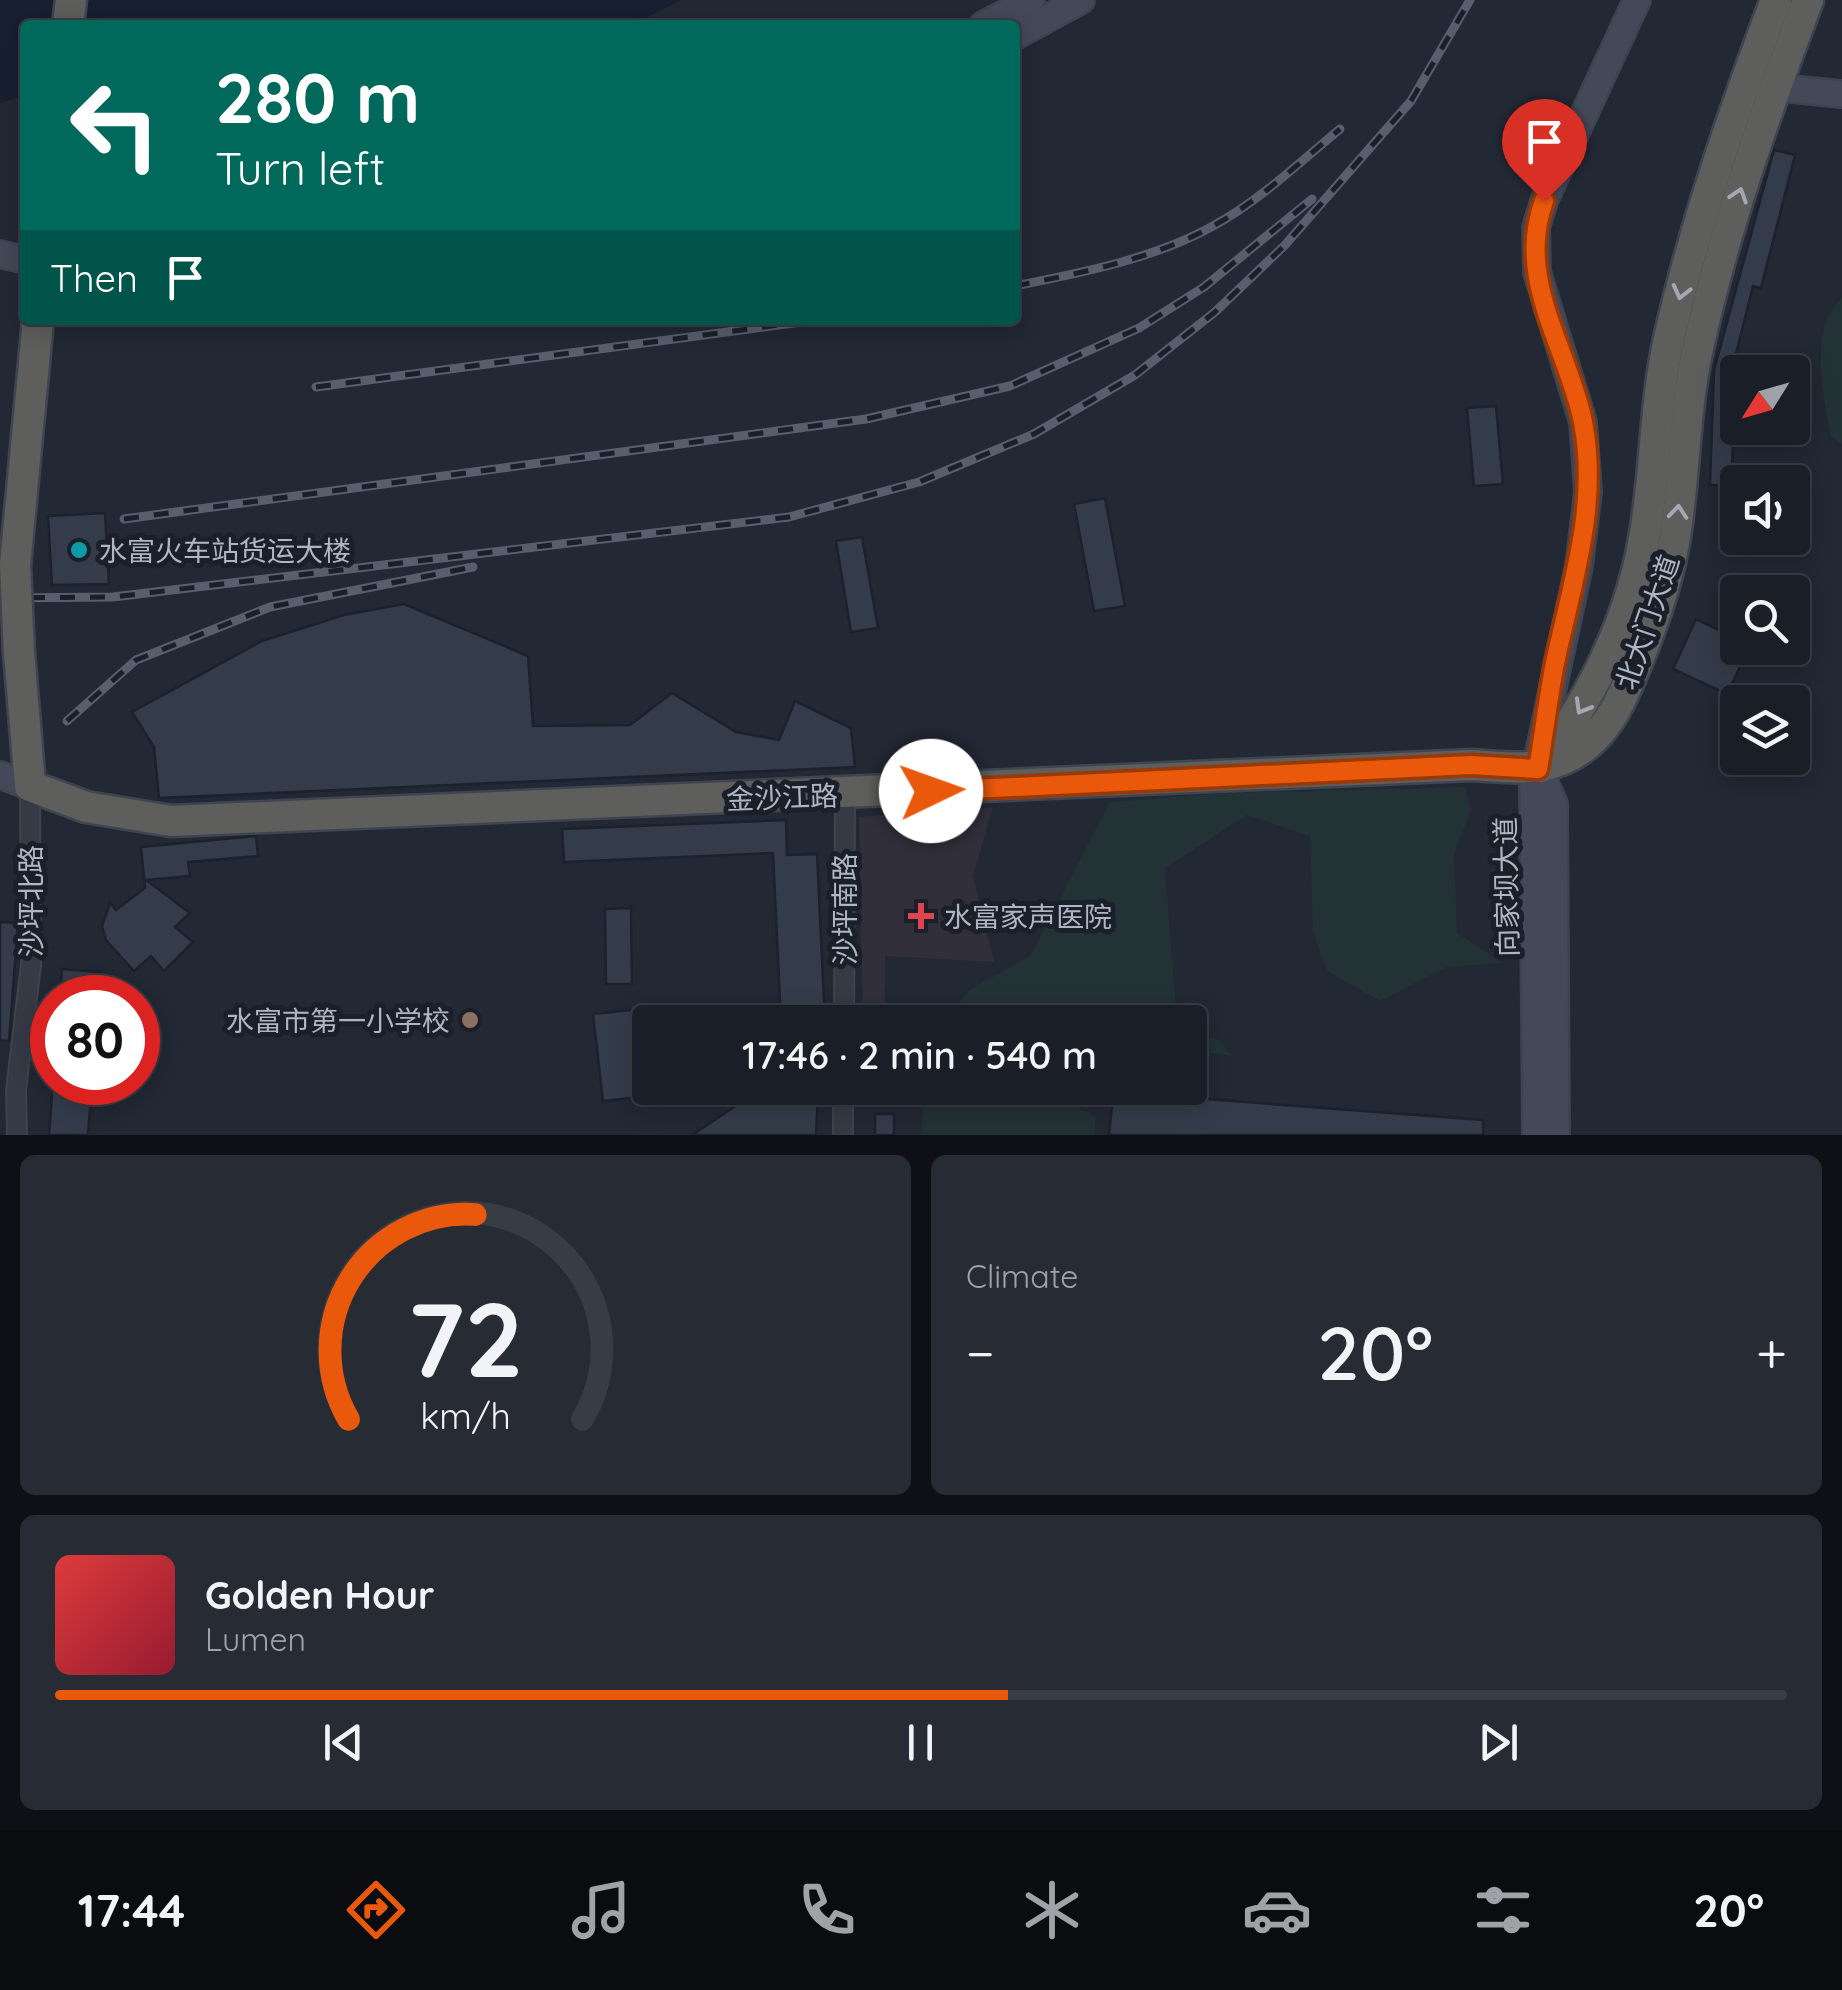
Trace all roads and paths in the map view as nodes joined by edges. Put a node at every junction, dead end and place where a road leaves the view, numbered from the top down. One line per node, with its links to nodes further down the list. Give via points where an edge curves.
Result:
1 (1031, 0): 6 (main road)
2 (1081, 0): 7 (main road)
3 (1637, 0): 11 (main road, via 1536,228 1539,284 1578,400 1588,468 1580,566)
4 (1776, 0): 8 (highway, 北大门大道)
5 (1808, 0): 8 (highway, 北大门大道)
6 (993, 20)
7 (1020, 33)
8 (1760, 86): 9 (main road); 11 (highway, 北大门大道, via 1698,348 1675,537 1658,608 1606,723 1578,750)
9 (1842, 94)
10 (37, 325): 13 (highway, bridge, via 15,565)
11 (1538, 769): 14 (highway, 金沙江路, via 1471,765); 19 (main road, 向家坝大道); 20 (main road, 向家坝大道, via 1554,804)
12 (0, 774): 13 (main road)
13 (30, 786): 14 (highway, 金沙江路, via 105,812 189,821); 17 (street, 沙坪北路, via 31,965)
14 (845, 795): 15 (street, 沙坪南路)
15 (844, 1005)
16 (843, 1105): 18 (street)
17 (17, 1135)
18 (843, 1135)
19 (1536, 1135)
20 (1556, 1135)

